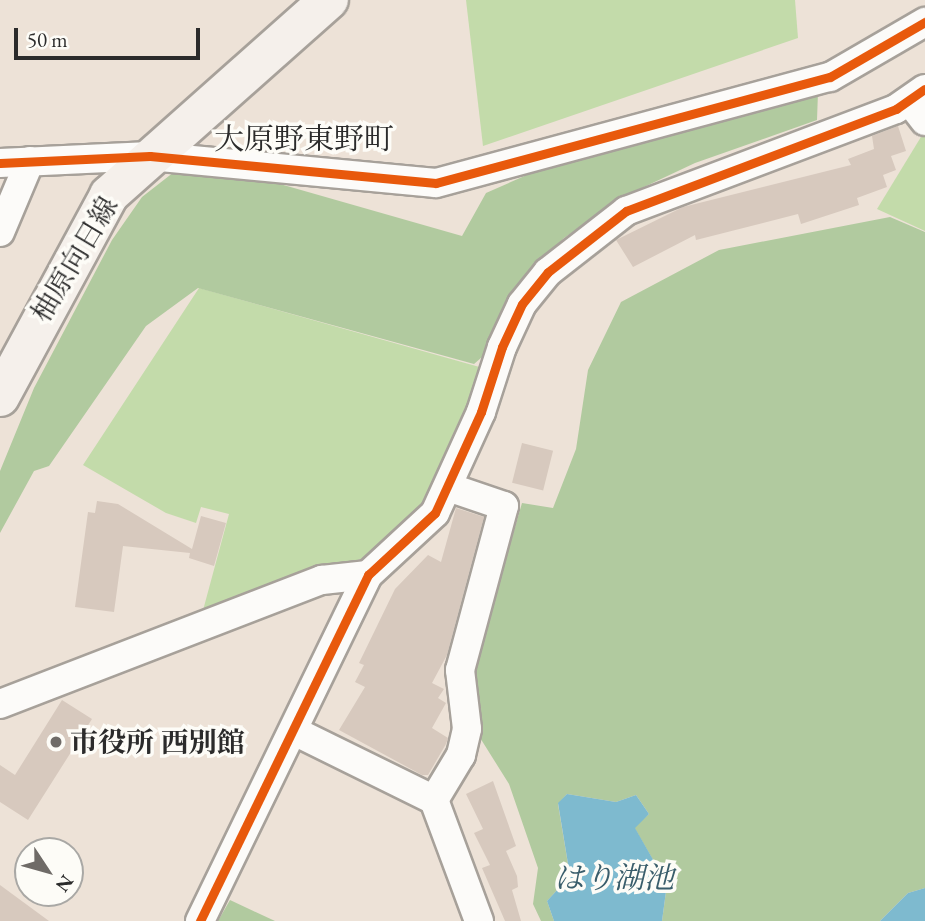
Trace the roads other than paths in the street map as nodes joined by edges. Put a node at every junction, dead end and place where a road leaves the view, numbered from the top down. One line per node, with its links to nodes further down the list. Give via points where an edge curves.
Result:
1 (329, 0): 4 (main road, 柚原向日線)
2 (925, 22): 4 (street, via 830,77 436,183)
3 (920, 104): 9 (street, via 664,193 570,250 522,304)
4 (150, 156): 5 (street); 8 (main road, 柚原向日線, via 109,195)
5 (30, 161): 6 (street); 7 (street)
6 (0, 163)
7 (0, 232)
8 (0, 397)
9 (448, 487): 10 (street, via 410,543); 13 (street, via 504,506 460,670 467,729 461,755)
10 (369, 575): 11 (street, via 322,580); 12 (street)
11 (0, 704)
12 (294, 731): 13 (street); 14 (street)
13 (434, 800): 15 (street)
14 (201, 921)
15 (480, 921)

